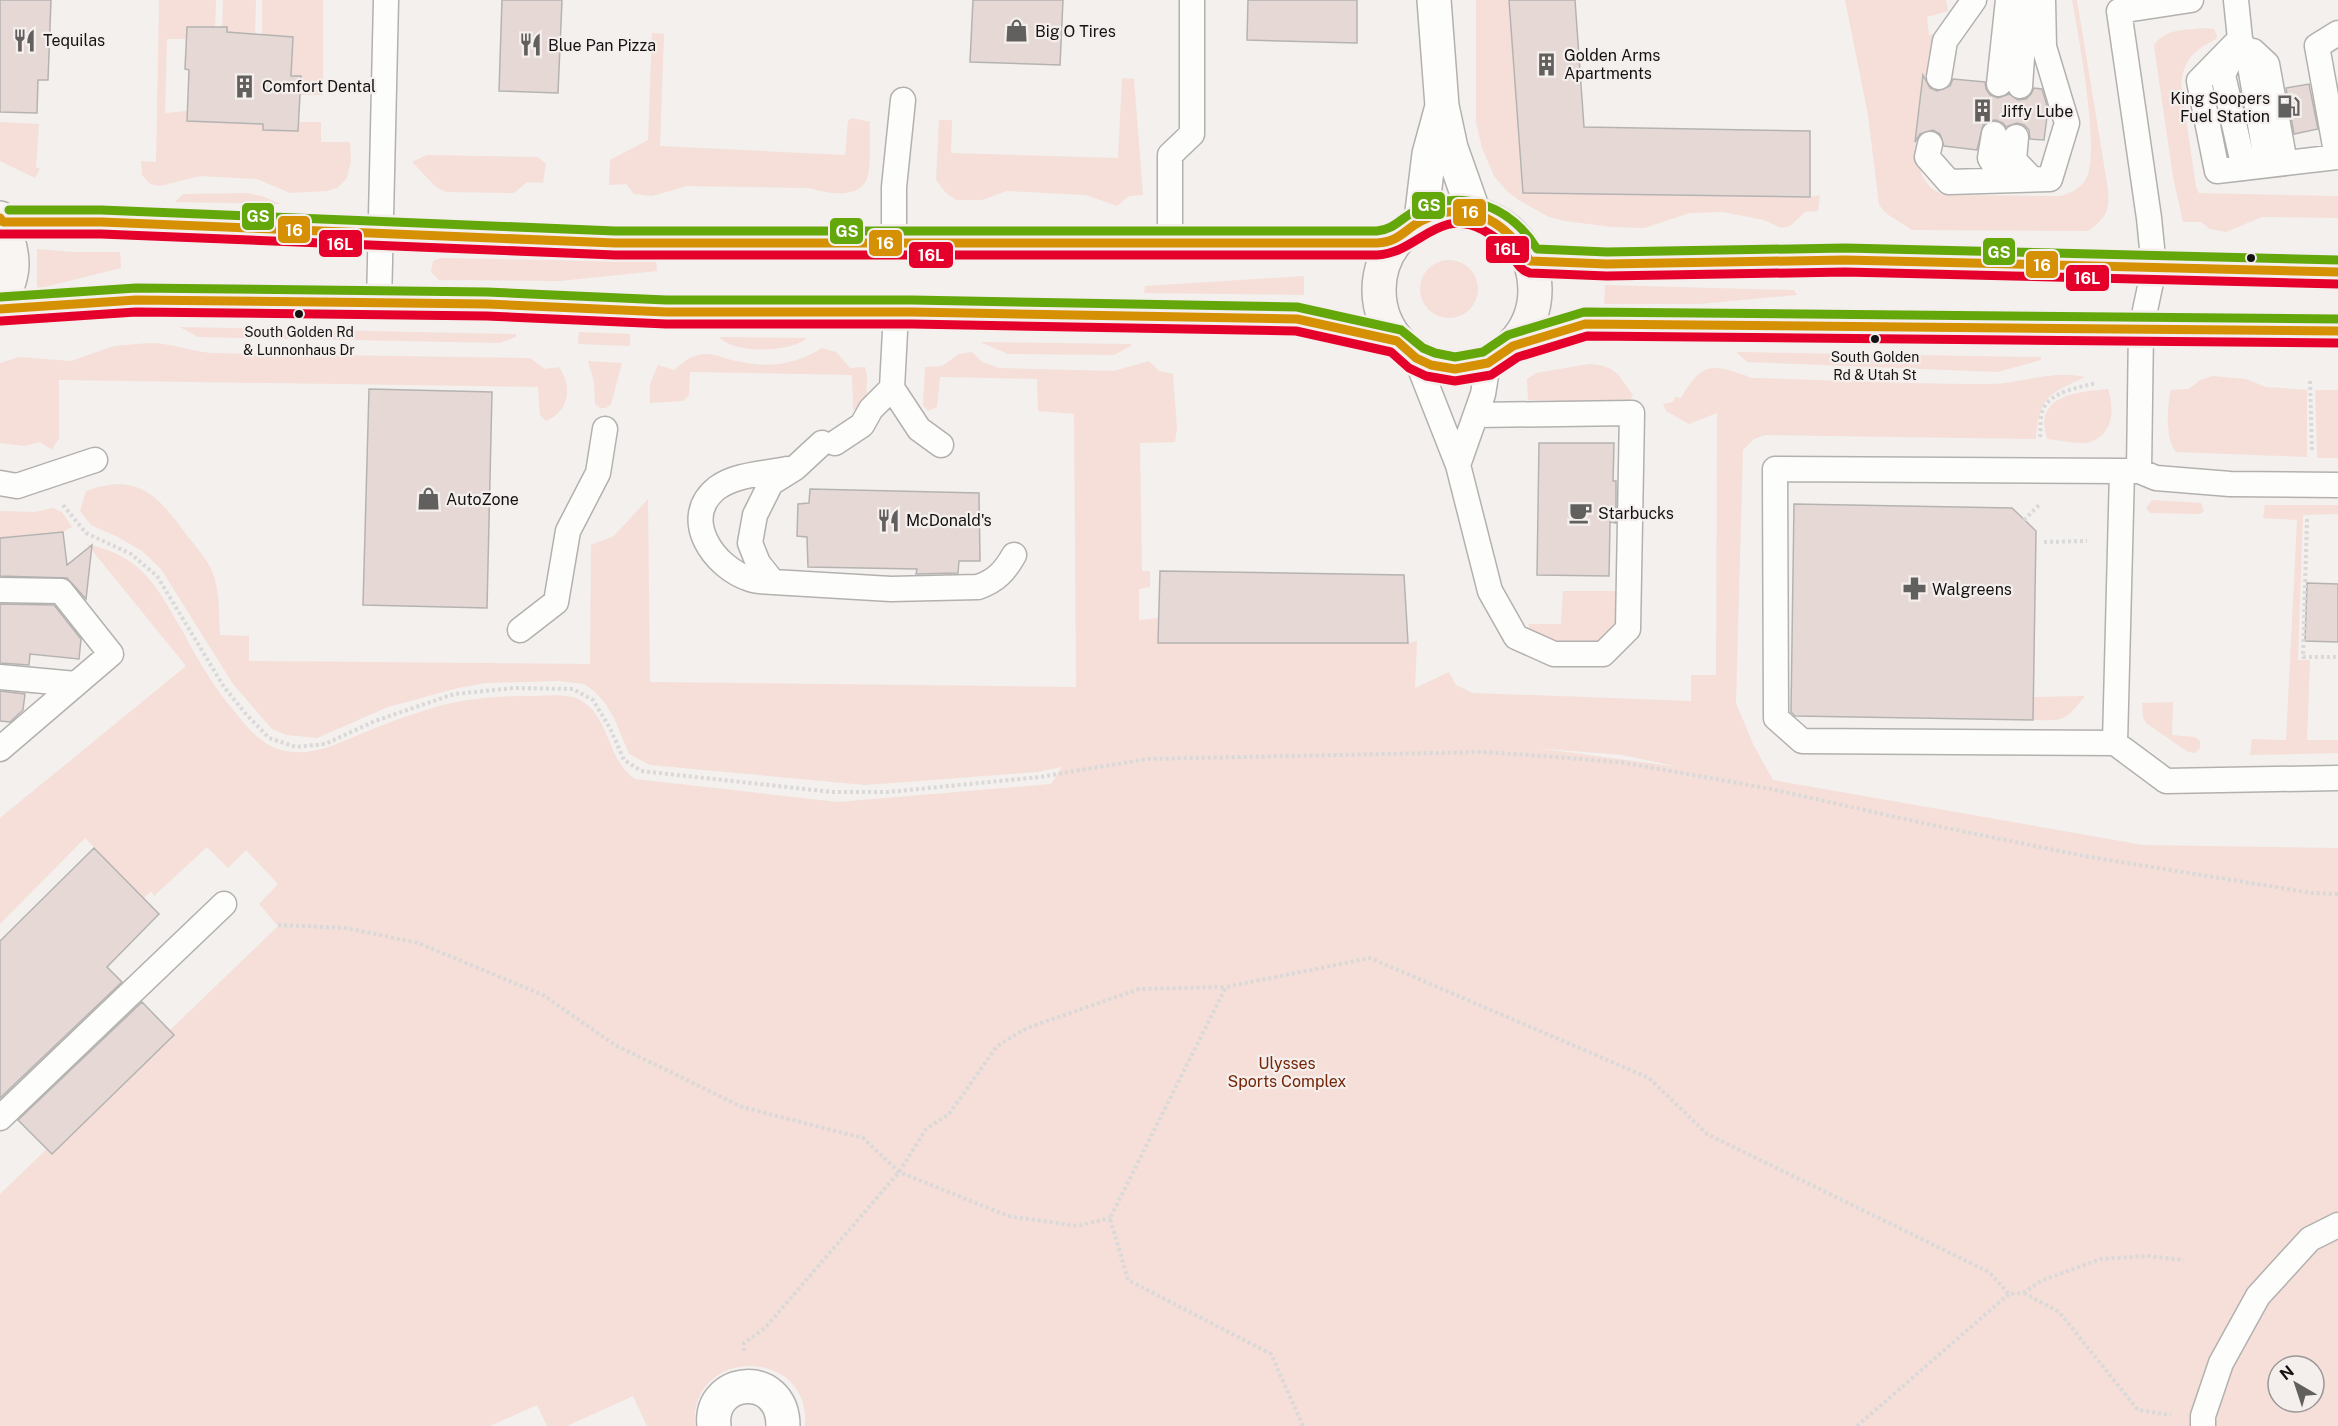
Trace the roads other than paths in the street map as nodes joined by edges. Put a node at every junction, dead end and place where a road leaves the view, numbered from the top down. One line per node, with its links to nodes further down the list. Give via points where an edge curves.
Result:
1 (386, 0): 23 (lane)
2 (1192, 0): 24 (lane, via 1192,134 1170,155)
3 (1434, 0): 14 (street)
4 (1974, 0): 12 (lane, via 1945,41)
5 (2008, 0): 6 (lane, via 2009,85)
6 (2026, 0)
7 (2043, 0): 18 (lane, via 2044,47 2067,123 2050,179)
8 (2191, 0): 28 (lane, via 2119,11)
9 (2236, 0): 11 (lane)
10 (2338, 33): 16 (lane, via 2317,46)
11 (2240, 39): 17 (lane, via 2267,64); 17 (lane, via 2223,75); 17 (lane, via 2199,81 2217,171)
12 (1939, 77)
13 (903, 100): 25 (lane, via 894,186)
14 (1442, 106): 20 (street, via 1451,148); 22 (street, via 1429,154)
15 (1930, 144): 19 (lane, via 1927,157 1949,182)
16 (2338, 157): 17 (lane)
17 (2265, 165)
18 (2031, 178): 19 (lane); 19 (lane, via 2014,160 2005,136 1990,158)
19 (2004, 180)
20 (1474, 213): 22 (main road, via 1450,211); 27 (main road, via 1502,225 1523,245)
21 (2, 220): 23 (main road); 30 (main road, via 14,260 9,286)
22 (1421, 220): 26 (main road)
23 (382, 233): 25 (main road, via 615,243); 31 (lane)
24 (1170, 242): 25 (main road); 26 (main road)
25 (894, 243)
26 (1393, 243): 36 (main road, via 1379,285 1382,312)
27 (1530, 261): 28 (main road, via 1606,264 1845,260); 37 (main road, via 1536,287 1528,324)
28 (2154, 267): 29 (main road); 34 (lane)
29 (2338, 272)
30 (0, 303)
31 (379, 304): 32 (main road, via 136,300); 33 (main road, via 488,304 666,312)
32 (0, 309)
33 (896, 312): 36 (main road, via 1297,319); 38 (lane)
34 (2141, 329): 35 (main road); 37 (main road, via 1585,324); 45 (lane)
35 (2338, 331)
36 (1407, 349): 37 (main road, via 1431,365 1455,369); 43 (lane)
37 (1501, 354): 39 (lane)
38 (892, 388): 41 (lane, via 919,429); 44 (lane, via 871,409 862,425 828,443)
39 (1476, 415): 43 (lane); 43 (lane, via 1632,413 1628,629 1603,654 1554,654 1516,637 1490,591)
40 (605, 429): 51 (lane, via 598,473 568,531 556,602)
41 (941, 445)
42 (95, 460): 46 (lane, via 17,486)
43 (1458, 465)
44 (795, 468): 49 (lane, via 771,483 755,514 750,543 758,563); 49 (lane, via 731,480 716,489 700,509 700,530 722,562 750,579)
45 (2130, 471): 47 (lane, via 2156,478 2230,484); 54 (lane, via 2121,541); 54 (lane, via 1775,469 1776,718 1802,741)
46 (0, 483)
47 (2338, 485)
48 (1014, 555): 49 (lane, via 991,583 978,587 891,589)
49 (773, 582)
50 (0, 590): 53 (lane, via 61,591 111,654)
51 (520, 630)
52 (0, 677): 53 (lane)
53 (76, 684): 55 (lane)
54 (2115, 743): 56 (lane, via 2166,781)
55 (0, 748)
56 (2338, 778)
57 (224, 904): 58 (lane)
58 (0, 1118)
59 (2338, 1225): 62 (lane, via 2310,1239 2259,1296 2221,1363)
60 (714, 1426): 61 (street, via 718,1403 736,1388 748,1386 760,1387 778,1402)
61 (783, 1426)
62 (2203, 1426)

